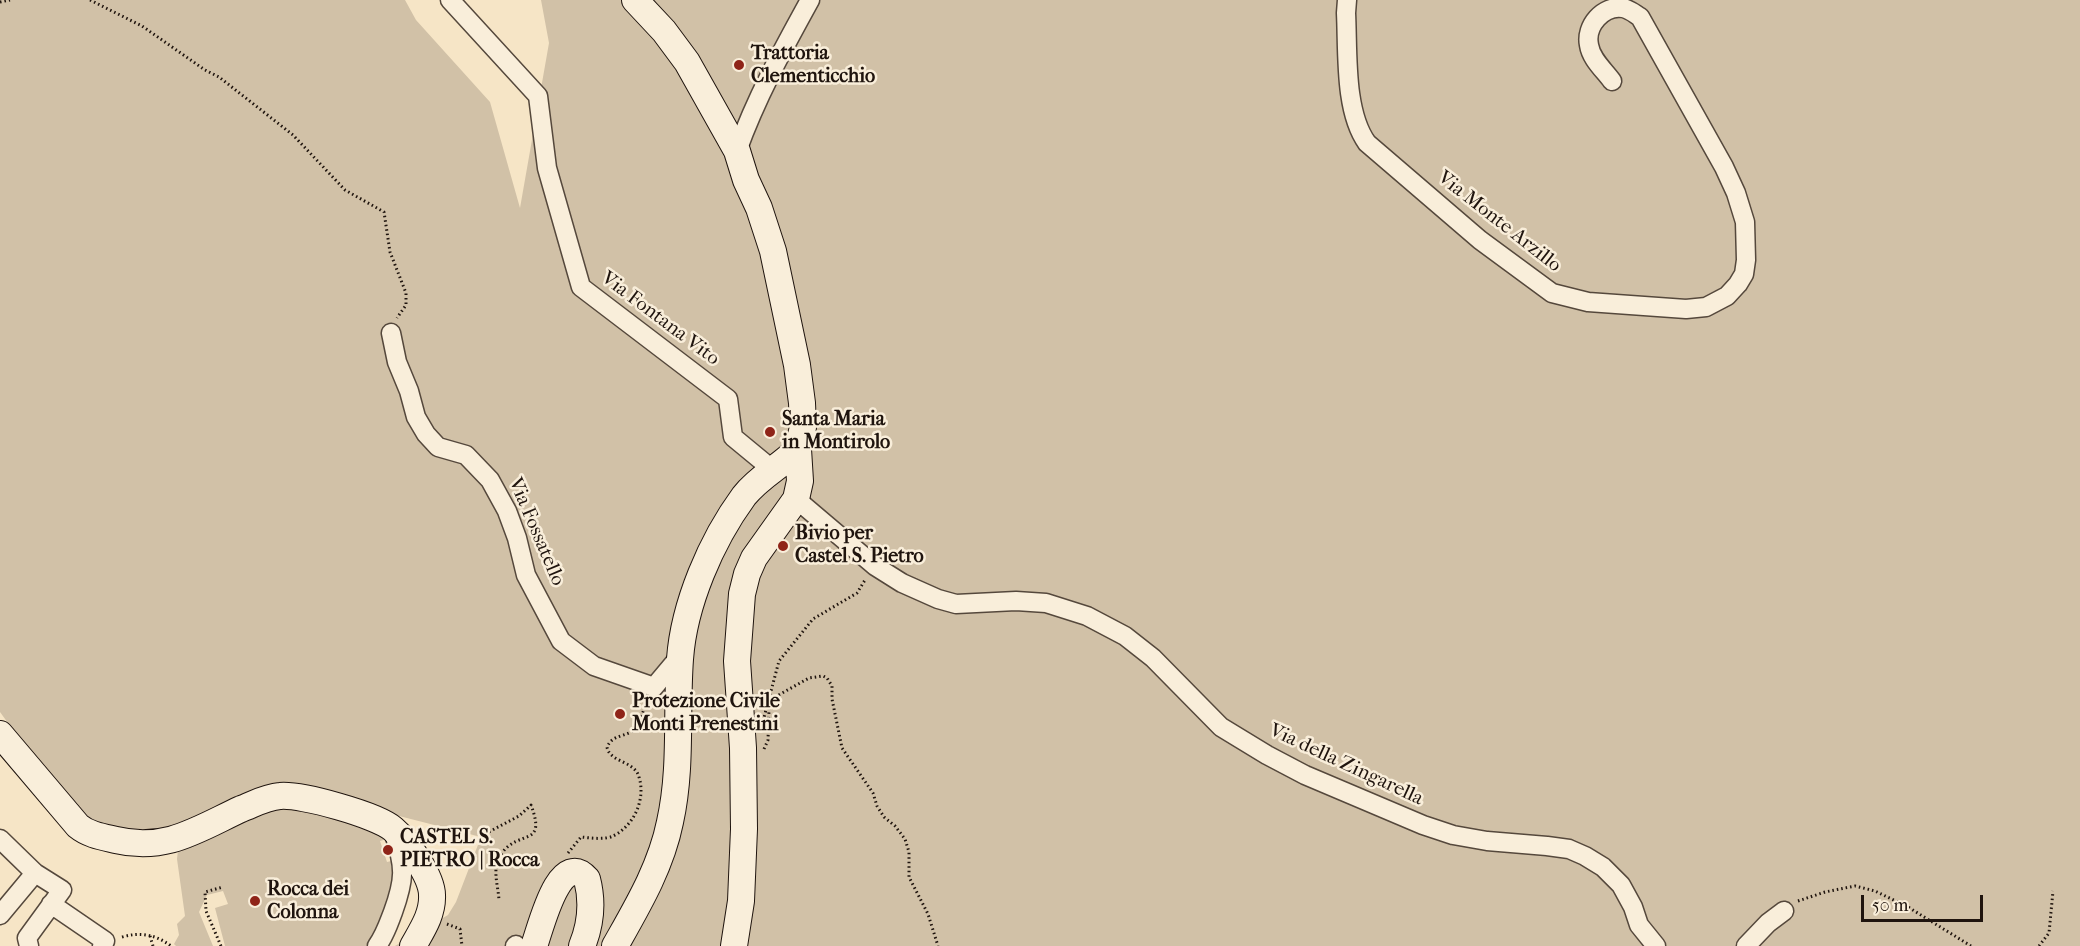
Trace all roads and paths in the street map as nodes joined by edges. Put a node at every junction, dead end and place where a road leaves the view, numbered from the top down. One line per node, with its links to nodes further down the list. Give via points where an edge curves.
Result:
1 (10, 0): 7 (path)
2 (90, 0): 10 (path, via 142,26 219,77 292,135 345,190 384,212 390,252 406,293 406,305)
3 (450, 0): 12 (street, Via Fontana Vito, via 538,96 547,168 581,287 728,399 733,437)
4 (635, 0): 9 (street, via 687,62)
5 (810, 0): 9 (street, via 770,72)
6 (1347, 0): 8 (street, Via Monte Arzillo, via 1352,105 1359,132 1480,240 1552,293 1588,302 1706,307 1726,296 1744,274 1745,222 1724,166 1640,17 1625,9 1600,15 1588,31 1593,56)
7 (0, 2)
8 (1612, 81)
9 (737, 152): 11 (street, via 773,251 783,295 802,403 803,427)
10 (391, 333): 16 (street, Via Fossatello, via 416,417 438,447 466,455 490,480 507,511 526,575 561,641 594,666)
11 (798, 448): 12 (street); 13 (street, via 801,481)
12 (773, 470): 15 (street, via 743,498 708,559 691,603)
13 (796, 499): 14 (street, Via della Zingarella); 31 (street, via 754,558 741,594 737,661 744,829)
14 (875, 566): 17 (path, via 857,593 813,620 779,661); 46 (street, Via della Zingarella, via 902,584 956,604 1046,603 1087,616 1125,636 1153,658 1221,727 1305,775 1453,835 1569,849 1585,856 1621,885 1640,925)
15 (680, 656): 16 (street); 44 (street, via 679,738 671,821 650,882)
16 (654, 687): 22 (path, via 636,727 610,740 607,747 609,754 639,773 640,803 627,826 612,837)
17 (762, 725)
18 (0, 734): 20 (street, via 74,823 95,835 132,844 166,842 259,801 285,795 366,816)
19 (763, 752): 45 (path, via 768,740 769,709 775,697 809,678 827,678 832,686 842,748 873,793 884,817 905,839 909,877 928,914)
20 (393, 829): 39 (street, via 403,881 384,936); 40 (street, via 419,864 432,891 430,914)
21 (481, 837): 27 (path, via 531,805 536,830 530,837 516,841 498,862 495,875)
22 (581, 837)
23 (0, 839): 24 (street)
24 (35, 873): 28 (street, via 62,890); 30 (street)
25 (223, 887): 38 (path, via 205,892 206,910)
26 (2053, 891): 49 (path, via 2049,933)
27 (499, 900)
28 (51, 904): 34 (street); 35 (street)
29 (1784, 910): 47 (street); 48 (path, via 1802,899 1855,886 1892,898)
30 (0, 915)
31 (738, 923)
32 (441, 928): 41 (path, via 444,923 460,929)
33 (150, 936): 35 (path, via 137,933); 36 (path); 37 (path)
34 (28, 942)
35 (104, 943)
36 (153, 946)
37 (171, 946)
38 (221, 946)
39 (376, 946)
40 (413, 946)
41 (462, 946)
42 (522, 946): 43 (street, via 556,885 574,872 587,879 591,901)
43 (582, 946)
44 (615, 946)
45 (938, 946)
46 (1656, 946)
47 (1746, 946)
48 (1971, 946)
49 (2039, 946)

